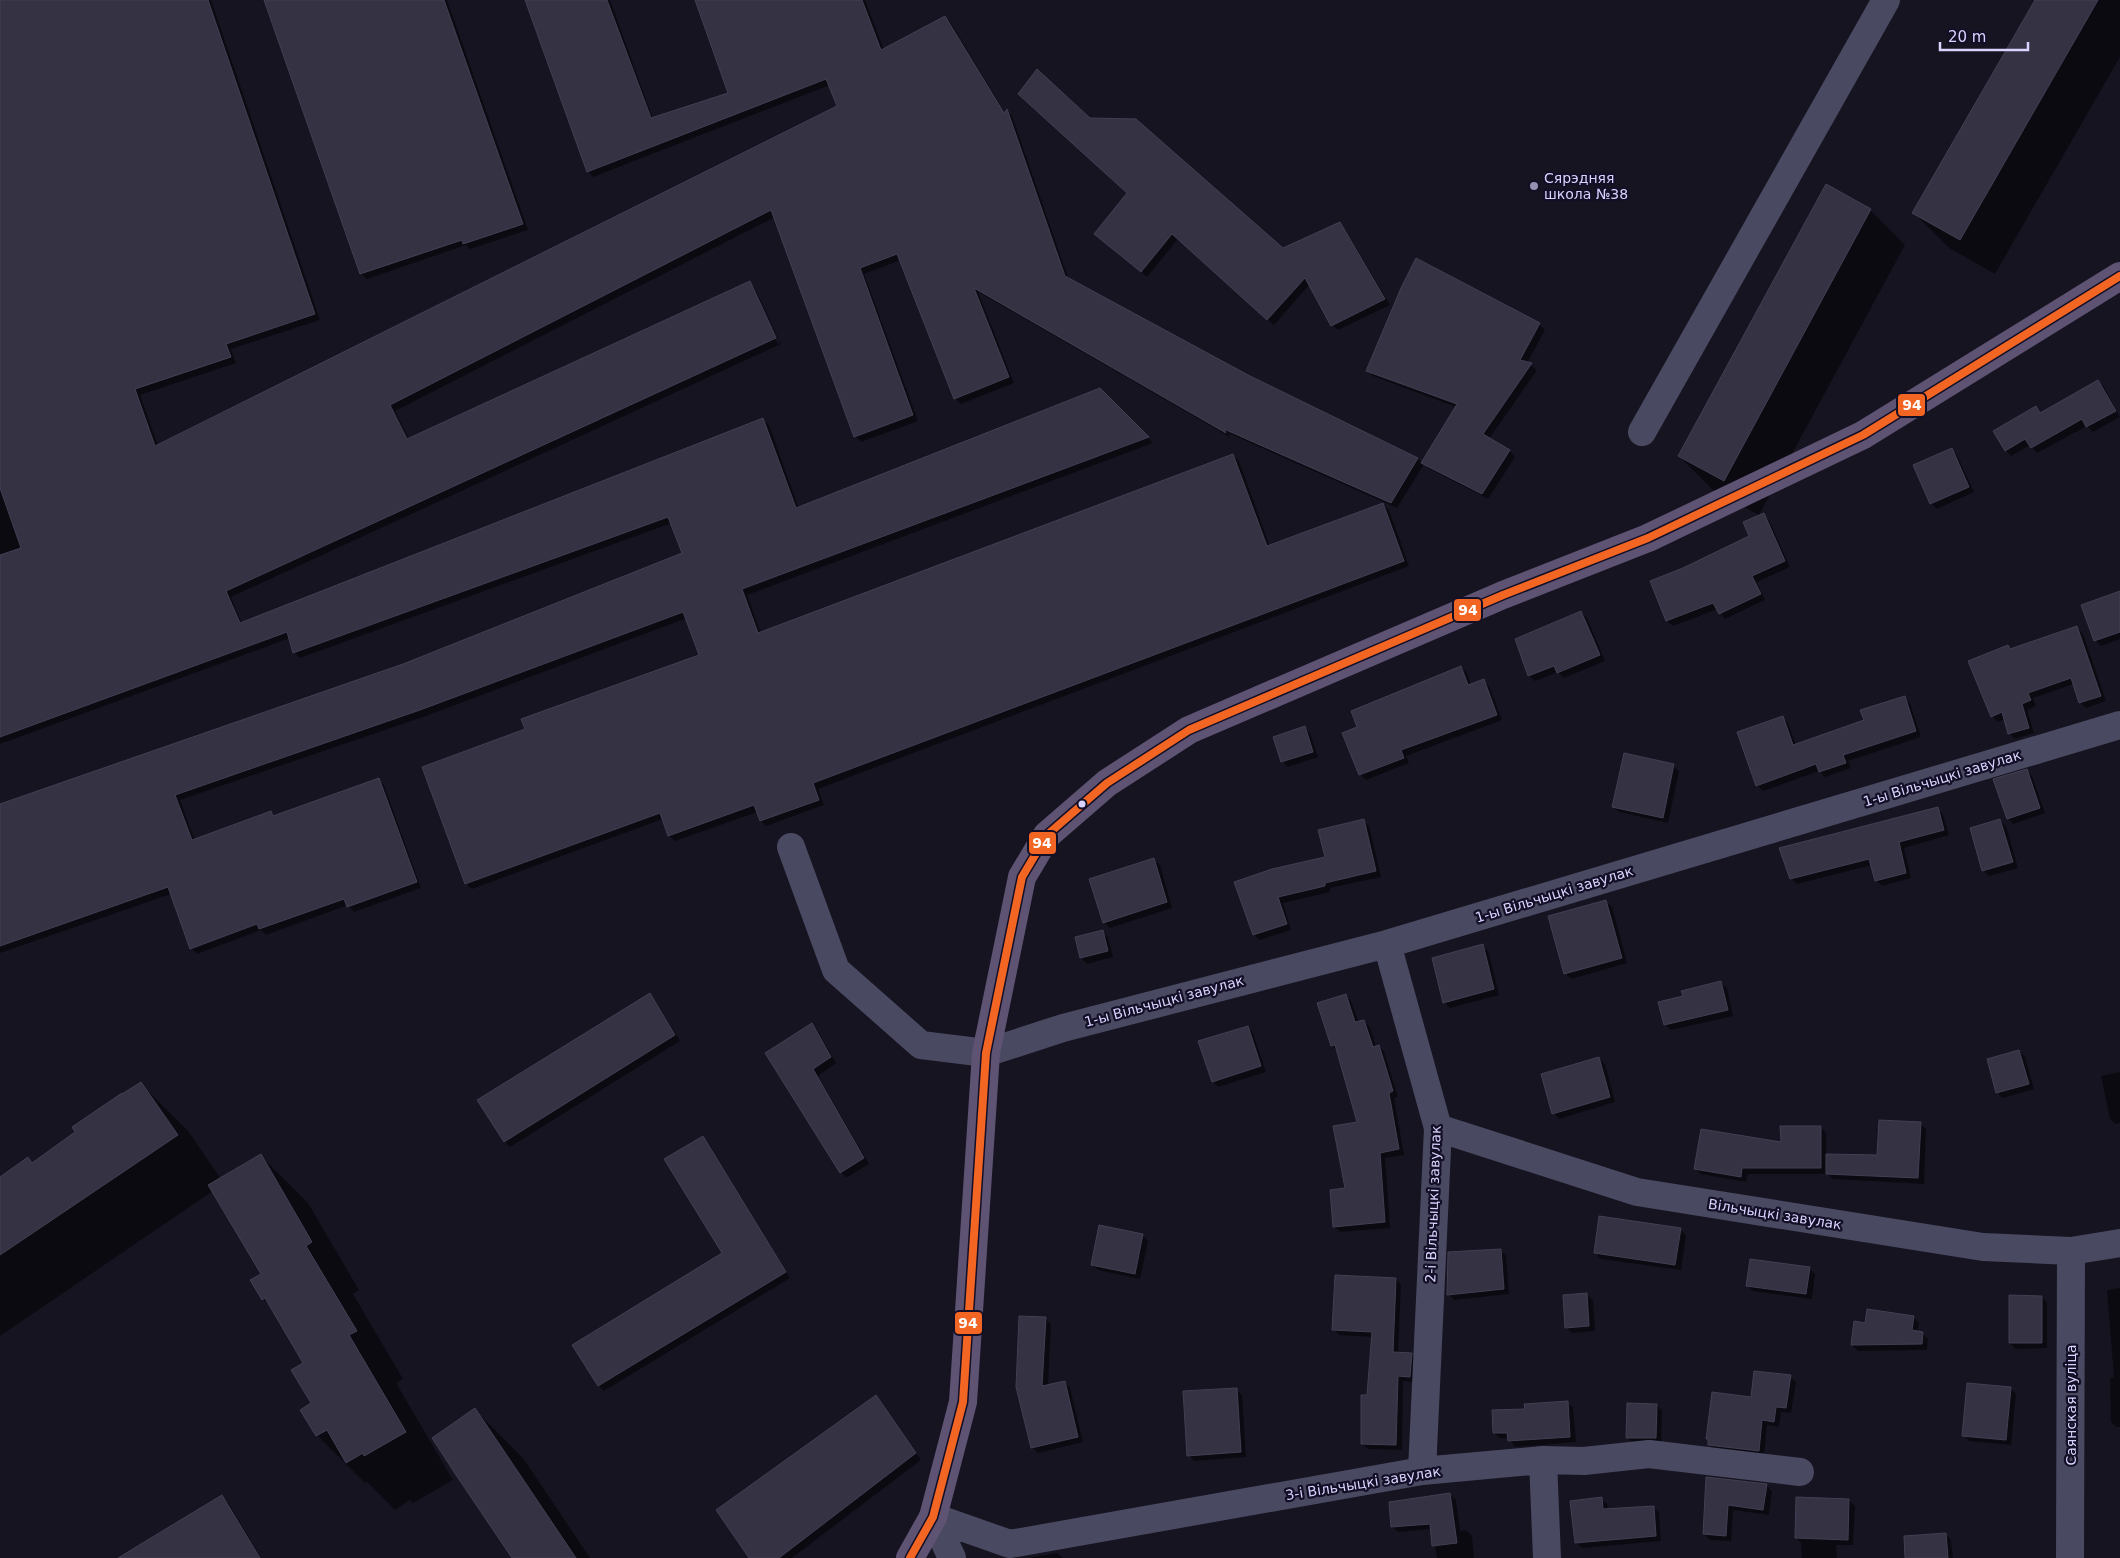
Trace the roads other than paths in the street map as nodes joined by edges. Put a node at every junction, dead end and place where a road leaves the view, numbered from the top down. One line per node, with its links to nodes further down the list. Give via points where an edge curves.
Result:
1 (1886, 0): 3 (street)
2 (2120, 276): 7 (main road, via 1863,435 1648,538 1495,599 1189,730 1107,783 1047,835 1022,877)
3 (1642, 432)
4 (2120, 725): 6 (street, 1-ы Вільчыцкі завулак)
5 (791, 847): 7 (street, via 836,970 921,1045)
6 (1387, 944): 7 (street, 1-ы Вільчыцкі завулак, via 1063,1028); 8 (street, 2-і Вільчыцкі завулак)
7 (986, 1053): 14 (main road, via 963,1402)
8 (1438, 1128): 10 (street, Вільчыцкі завулак, via 1636,1192 1983,1247); 12 (street, 2-і Вільчыцкі завулак)
9 (2120, 1243): 10 (street, Вільчыцкі завулак)
10 (2072, 1251): 18 (street, Саянская вуліца)
11 (1543, 1460): 12 (street, 3-і Вільчыцкі завулак); 13 (street, 3-і Вільчыцкі завулак, via 1584,1461 1649,1454); 17 (street)
12 (1422, 1471): 14 (street, 3-і Вільчыцкі завулак, via 1010,1544)
13 (1800, 1472)
14 (933, 1517): 15 (main road); 16 (street)
15 (910, 1558)
16 (952, 1558)
17 (1547, 1558)
18 (2070, 1558)

